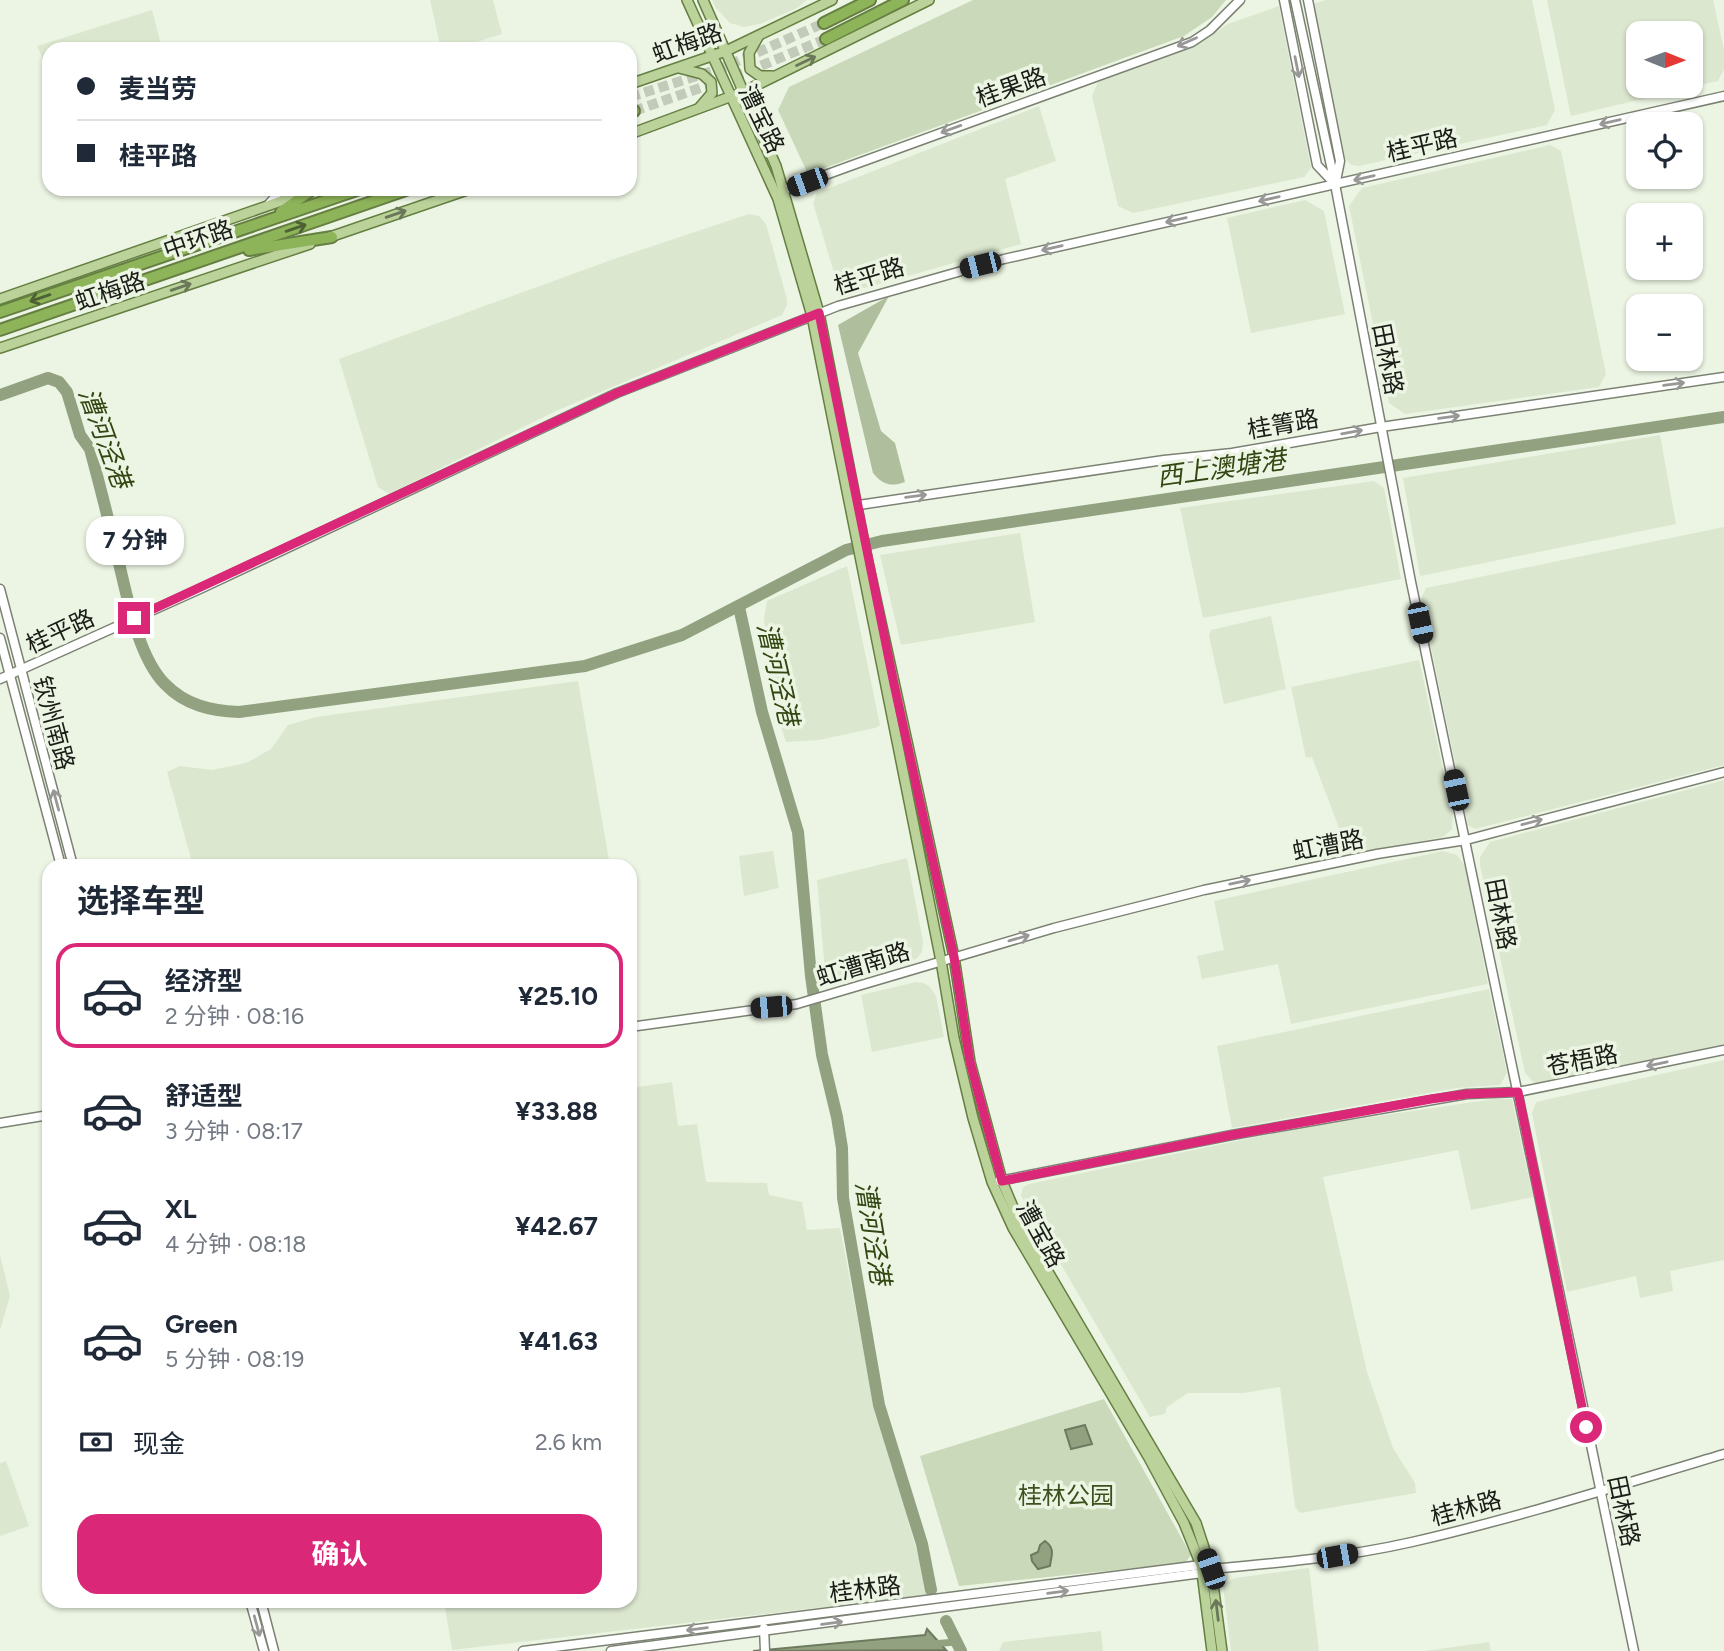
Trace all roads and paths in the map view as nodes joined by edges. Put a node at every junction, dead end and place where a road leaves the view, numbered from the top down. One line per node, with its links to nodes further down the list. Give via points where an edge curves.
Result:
1 (687, 0): 15 (main road, 漕宝路)
2 (703, 0): 14 (main road, 漕宝路)
3 (832, 0): 12 (main road, 虹梅路)
4 (870, 0): 11 (highway)
5 (903, 0): 13 (highway)
6 (929, 0): 17 (main road, one-way to 6)
7 (1240, 0): 25 (street, 桂果路, one-way to 25, via 1192,42)
8 (1284, 0): 24 (street, 田林路, one-way to 24, via 1317,165)
9 (1295, 0): 24 (street, 田林路)
10 (1308, 0): 24 (street, 田林路, via 1340,161)
11 (824, 23)
12 (758, 37): 14 (main road, 虹梅路); 17 (main road, via 749,53 750,68 760,76)
13 (826, 39)
14 (726, 51): 15 (main road, 虹梅路); 19 (main road, 漕宝路)
15 (712, 56): 16 (main road, 虹梅路); 21 (main road, 漕宝路)
16 (679, 68): 18 (main road, 虹梅路); 22 (main road, via 702,74 711,82 712,93)
17 (775, 76): 19 (main road)
18 (637, 82)
19 (743, 92): 21 (main road); 25 (main road, 漕宝路)
20 (1724, 96): 24 (street, 桂平路, one-way to 24)
21 (730, 97): 22 (main road); 38 (main road, 漕宝路, via 778,199)
22 (696, 111): 23 (main road)
23 (637, 132)
24 (1335, 184): 38 (street, 桂平路, one-way to 38, via 992,262); 42 (street, 田林路)
25 (784, 190): 38 (main road, 漕宝路)
26 (276, 196): 32 (street)
27 (292, 196): 32 (main road, 虹梅路)
28 (301, 196): 33 (highway)
29 (340, 196): 33 (highway, 中环路)
30 (388, 196): 35 (highway, 中环路, one-way to 30)
31 (450, 196): 34 (main road, 虹梅路, one-way to 31)
32 (268, 205): 36 (main road, 虹梅路)
33 (273, 219): 37 (highway, 中环路, one-way to 37)
34 (332, 237): 35 (highway); 40 (main road, 虹梅路, one-way to 34)
35 (218, 254): 39 (highway, 中环路)
36 (0, 299)
37 (0, 312)
38 (815, 314): 43 (main road, 漕宝路); 47 (street, 桂平路, via 617,393)
39 (0, 330)
40 (0, 348)
41 (1724, 377): 42 (street, 桂箐路, one-way to 41)
42 (1381, 427): 43 (street, 桂箐路, one-way to 42, via 1232,453); 51 (street, 田林路)
43 (853, 506): 44 (main road, 漕宝路)
44 (863, 560): 54 (main road, 漕宝路); 55 (main road, 漕宝路)
45 (0, 589): 47 (street, 钦州南路)
46 (0, 638): 48 (street, 钦州南路)
47 (20, 670): 48 (street, 桂平路); 53 (street, 钦州南路, one-way to 47)
48 (10, 675): 49 (street, 桂平路); 52 (street, 钦州南路)
49 (0, 679)
50 (1724, 772): 51 (street, 虹漕路, one-way to 50)
51 (1466, 840): 54 (street, 虹漕路, one-way to 51, via 1204,890); 58 (street, 田林路)
52 (59, 859)
53 (71, 859)
54 (954, 957): 55 (street, 虹漕路); 61 (main road, 漕宝路, via 970,1062)
55 (941, 961): 56 (street, 虹漕南路, via 797,1004); 61 (main road, 漕宝路, via 973,1118)
56 (637, 1026)
57 (1724, 1050): 58 (street, 苍梧路, one-way to 58)
58 (1518, 1092): 61 (street, 苍梧路, via 1431,1099); 63 (street, 田林路)
59 (42, 1116): 60 (street)
60 (0, 1123)
61 (997, 1181): 64 (main road, 漕宝路, via 1196,1523)
62 (1724, 1454): 63 (street, 桂林路)
63 (1601, 1490): 64 (street, 桂林路, via 1410,1543 1313,1560); 76 (street, 田林路)
64 (1205, 1569): 67 (street, 桂林路); 68 (street, 桂林路, one-way to 64); 74 (main road, 漕宝路); 75 (main road, 漕宝路, one-way to 64)
65 (252, 1608): 70 (street, one-way to 70)
66 (263, 1608): 71 (street)
67 (764, 1621): 68 (street); 72 (street, 桂林路, one-way to 72)
68 (765, 1632): 69 (street); 73 (street, 桂林路)
69 (765, 1649)
70 (264, 1651)
71 (274, 1651)
72 (523, 1651)
73 (611, 1651)
74 (1212, 1651)
75 (1222, 1651)
76 (1634, 1651)

